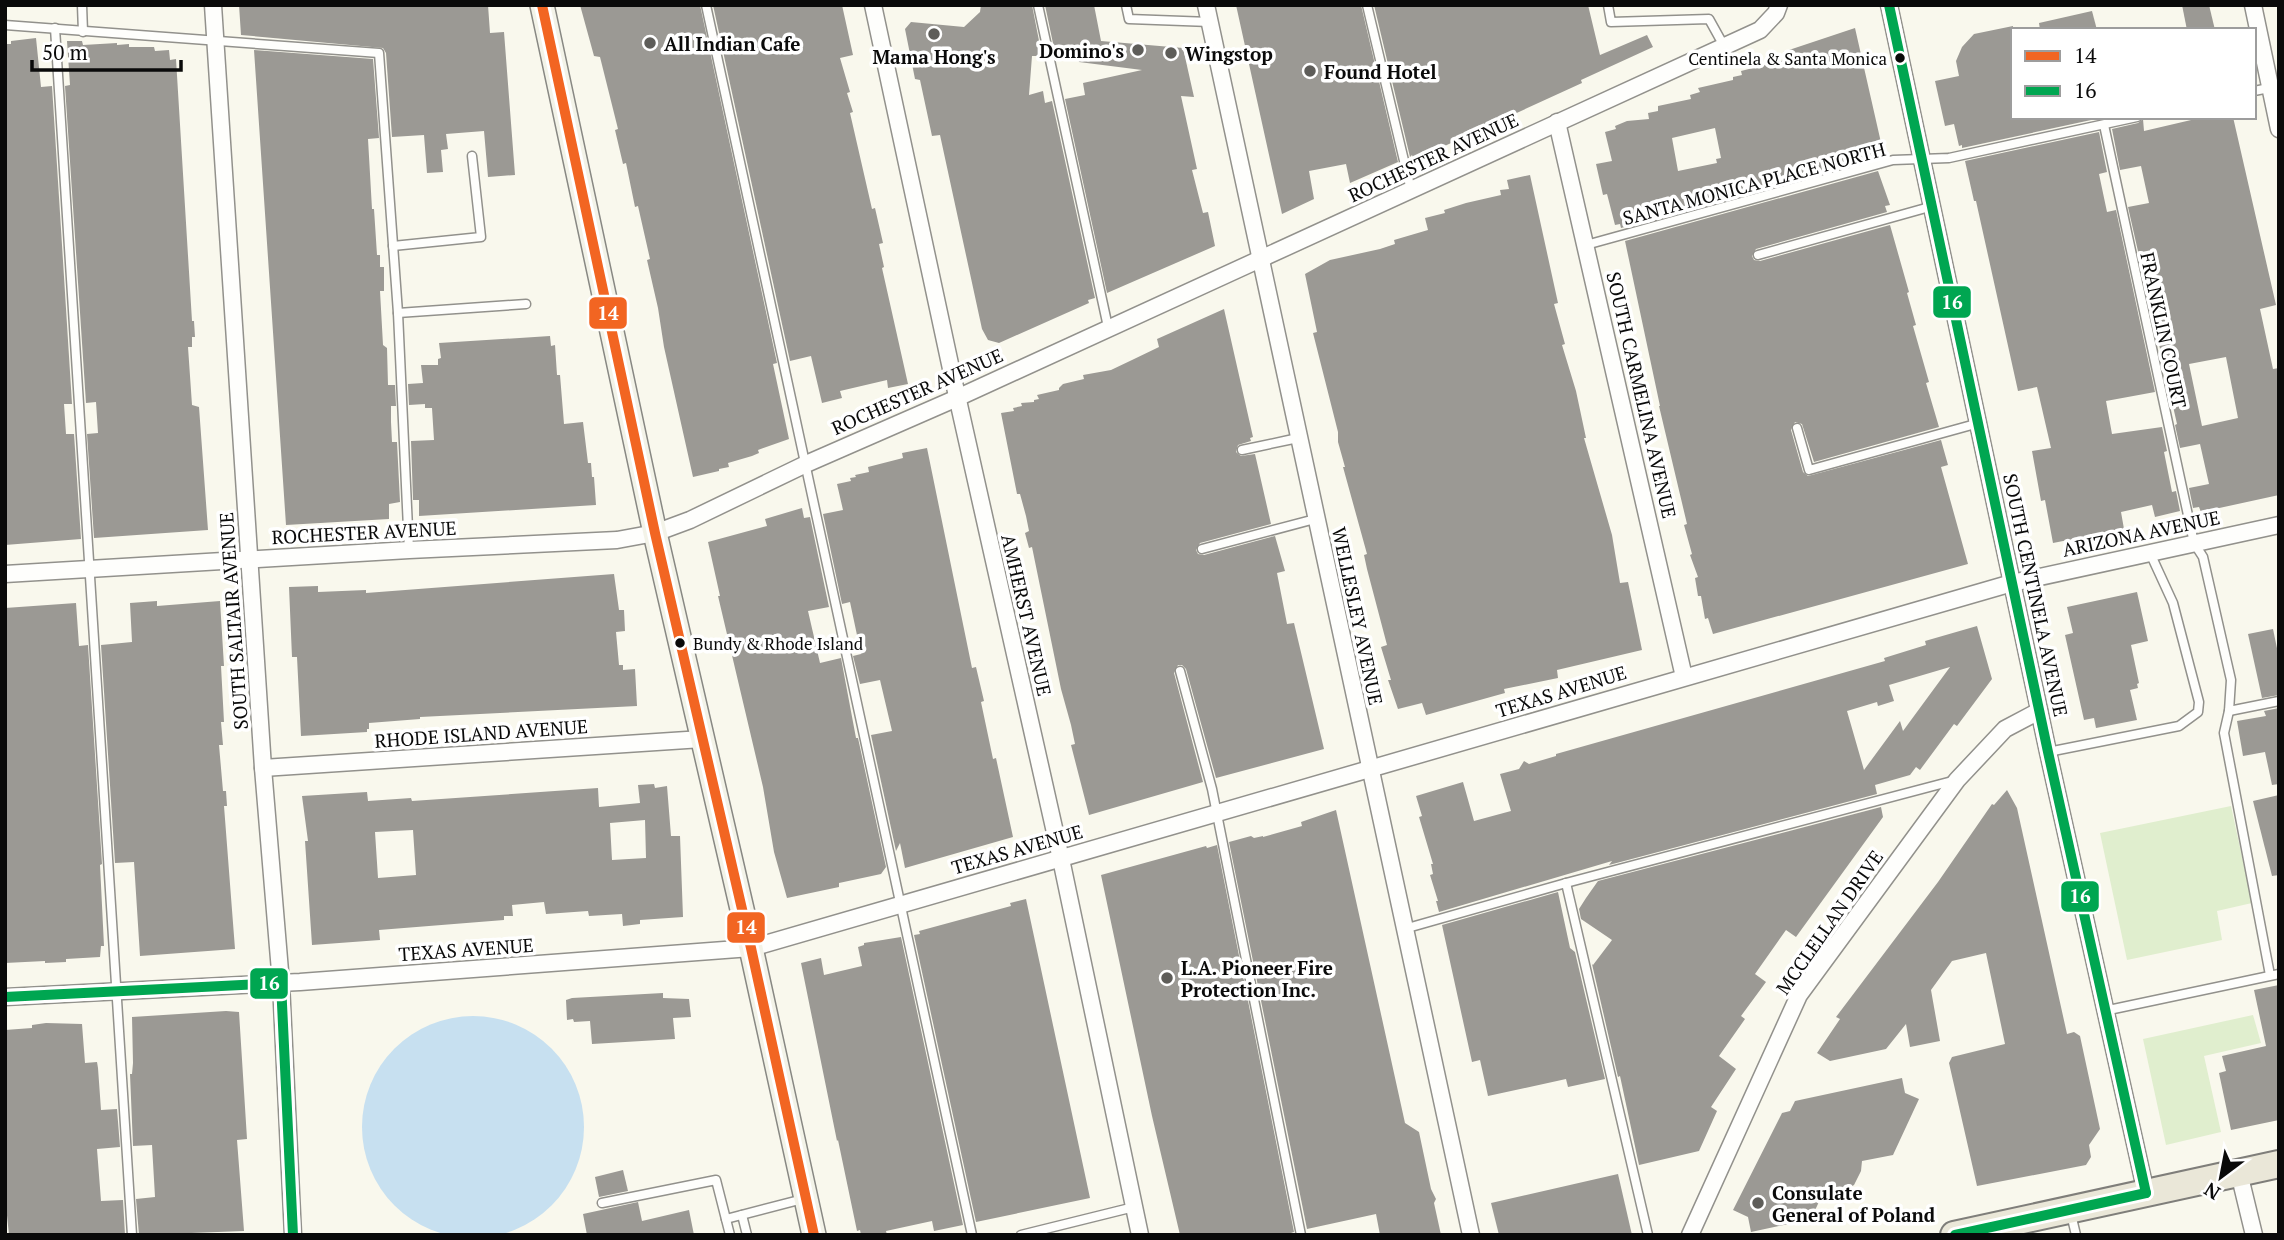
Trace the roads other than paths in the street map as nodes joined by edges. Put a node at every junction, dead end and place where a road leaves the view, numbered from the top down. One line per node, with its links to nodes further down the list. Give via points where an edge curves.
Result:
1 (82, 5): 17 (lane)
2 (213, 5): 18 (street, SOUTH SALTAIR AVENUE)
3 (542, 5): 44 (main road)
4 (706, 5): 41 (lane)
5 (873, 5): 36 (street, AMHERST AVENUE)
6 (1038, 5): 35 (lane)
7 (1126, 5): 14 (lane, via 1129,19)
8 (1206, 5): 14 (street, WELLESLEY AVENUE)
9 (1367, 5): 27 (lane)
10 (1608, 5): 19 (lane, via 1611,22 1709,19)
11 (1779, 5): 19 (street, ROCHESTER AVENUE, via 1760,30)
12 (1889, 5): 26 (street, SOUTH CENTINELA AVENUE)
13 (2253, 5): 20 (street)
14 (1210, 23): 32 (street, WELLESLEY AVENUE)
15 (5, 25): 16 (lane)
16 (54, 28): 17 (lane); 50 (lane)
17 (83, 32): 18 (lane)
18 (216, 41): 30 (lane, via 379,53); 49 (street, SOUTH SALTAIR AVENUE)
19 (1724, 46): 22 (street, ROCHESTER AVENUE)
20 (2268, 88): 24 (street)
21 (2129, 119): 23 (lane, SANTA MONICA PLACE NORTH)
22 (1557, 122): 27 (street, ROCHESTER AVENUE); 29 (street, SOUTH CARMELINA AVENUE)
23 (2104, 125): 26 (lane, SANTA MONICA PLACE NORTH); 45 (lane, FRANKLIN COURT)
24 (2279, 129)
25 (472, 156): 30 (lane, via 481,237)
26 (1923, 160): 28 (street, SOUTH CENTINELA AVENUE); 29 (lane, SANTA MONICA PLACE NORTH, via 1893,160)
27 (1411, 190): 32 (street, ROCHESTER AVENUE)
28 (1933, 206): 31 (lane); 37 (street, SOUTH CENTINELA AVENUE)
29 (1586, 245): 54 (street, SOUTH CARMELINA AVENUE)
30 (393, 246): 34 (lane)
31 (1758, 255)
32 (1262, 259): 35 (street, ROCHESTER AVENUE); 39 (street, WELLESLEY AVENUE)
33 (526, 304): 34 (lane)
34 (398, 313): 47 (lane)
35 (1108, 327): 36 (street, ROCHESTER AVENUE)
36 (957, 398): 41 (street, ROCHESTER AVENUE); 64 (street, AMHERST AVENUE)
37 (1979, 423): 38 (lane, via 1809,470); 52 (street, SOUTH CENTINELA AVENUE)
38 (1797, 428)
39 (1298, 438): 40 (lane); 42 (street, WELLESLEY AVENUE)
40 (1242, 450)
41 (806, 464): 44 (street, ROCHESTER AVENUE); 66 (lane)
42 (1315, 519): 46 (lane); 61 (street, WELLESLEY AVENUE)
43 (2279, 525): 45 (street, ARIZONA AVENUE)
44 (654, 533): 47 (street, ROCHESTER AVENUE, via 617,540); 58 (main road)
45 (2194, 543): 48 (street, ARIZONA AVENUE); 57 (lane, FRANKLIN COURT, via 2203,557 2231,680)
46 (1202, 549)
47 (409, 550): 49 (street, ROCHESTER AVENUE)
48 (2150, 553): 52 (street, ARIZONA AVENUE); 59 (lane, via 2173,603 2198,712 2179,726)
49 (251, 559): 50 (street, ROCHESTER AVENUE); 60 (street, SOUTH SALTAIR AVENUE)
50 (89, 568): 51 (street, ROCHESTER AVENUE); 71 (lane)
51 (5, 574)
52 (2012, 583): 54 (street, TEXAS AVENUE); 56 (street, SOUTH CENTINELA AVENUE)
53 (1180, 671): 63 (lane)
54 (1684, 677): 61 (street, TEXAS AVENUE)
55 (2279, 701): 57 (lane)
56 (2039, 711): 59 (street, SOUTH CENTINELA AVENUE); 62 (street, MCCLELLAN DRIVE, via 2005,729)
57 (2229, 711): 69 (lane, FRANKLIN COURT, via 2224,733)
58 (702, 739): 60 (street, RHODE ISLAND AVENUE); 68 (main road)
59 (2048, 752): 73 (street, SOUTH CENTINELA AVENUE)
60 (263, 768): 70 (street, SOUTH SALTAIR AVENUE)
61 (1370, 771): 63 (street, TEXAS AVENUE); 67 (street, WELLESLEY AVENUE)
62 (1957, 780): 65 (lane); 94 (street, MCCLELLAN DRIVE, via 1799,995)
63 (1216, 813): 64 (street, TEXAS AVENUE); 91 (lane)
64 (1061, 859): 66 (street, TEXAS AVENUE); 79 (street, AMHERST AVENUE)
65 (1566, 883): 67 (lane); 93 (lane)
66 (902, 904): 68 (street, TEXAS AVENUE); 88 (lane)
67 (1404, 929): 92 (street, WELLESLEY AVENUE)
68 (751, 948): 70 (street, TEXAS AVENUE); 77 (main road)
69 (2275, 974): 73 (lane)
70 (281, 983): 71 (street, TEXAS AVENUE); 84 (street, SOUTH SALTAIR AVENUE)
71 (116, 991): 72 (street, TEXAS AVENUE); 83 (lane)
72 (5, 997)
73 (2104, 1011): 76 (street, SOUTH CENTINELA AVENUE)
74 (2279, 1164): 75 (main road)
75 (2239, 1173): 76 (main road); 96 (street)
76 (2146, 1193): 82 (main road)
77 (806, 1198): 80 (lane); 87 (main road)
78 (602, 1203): 81 (lane, via 716,1180)
79 (1134, 1207): 89 (lane); 90 (street, AMHERST AVENUE)
80 (742, 1215): 81 (lane); 86 (lane)
81 (726, 1219): 85 (lane)
82 (2073, 1222): 95 (main road)
83 (132, 1235)
84 (293, 1235)
85 (730, 1235)
86 (747, 1235)
87 (814, 1235)
88 (972, 1235)
89 (1021, 1235)
90 (1140, 1235)
91 (1301, 1235)
92 (1471, 1235)
93 (1648, 1235)
94 (1690, 1235)
95 (1954, 1235)
96 (2254, 1235)

